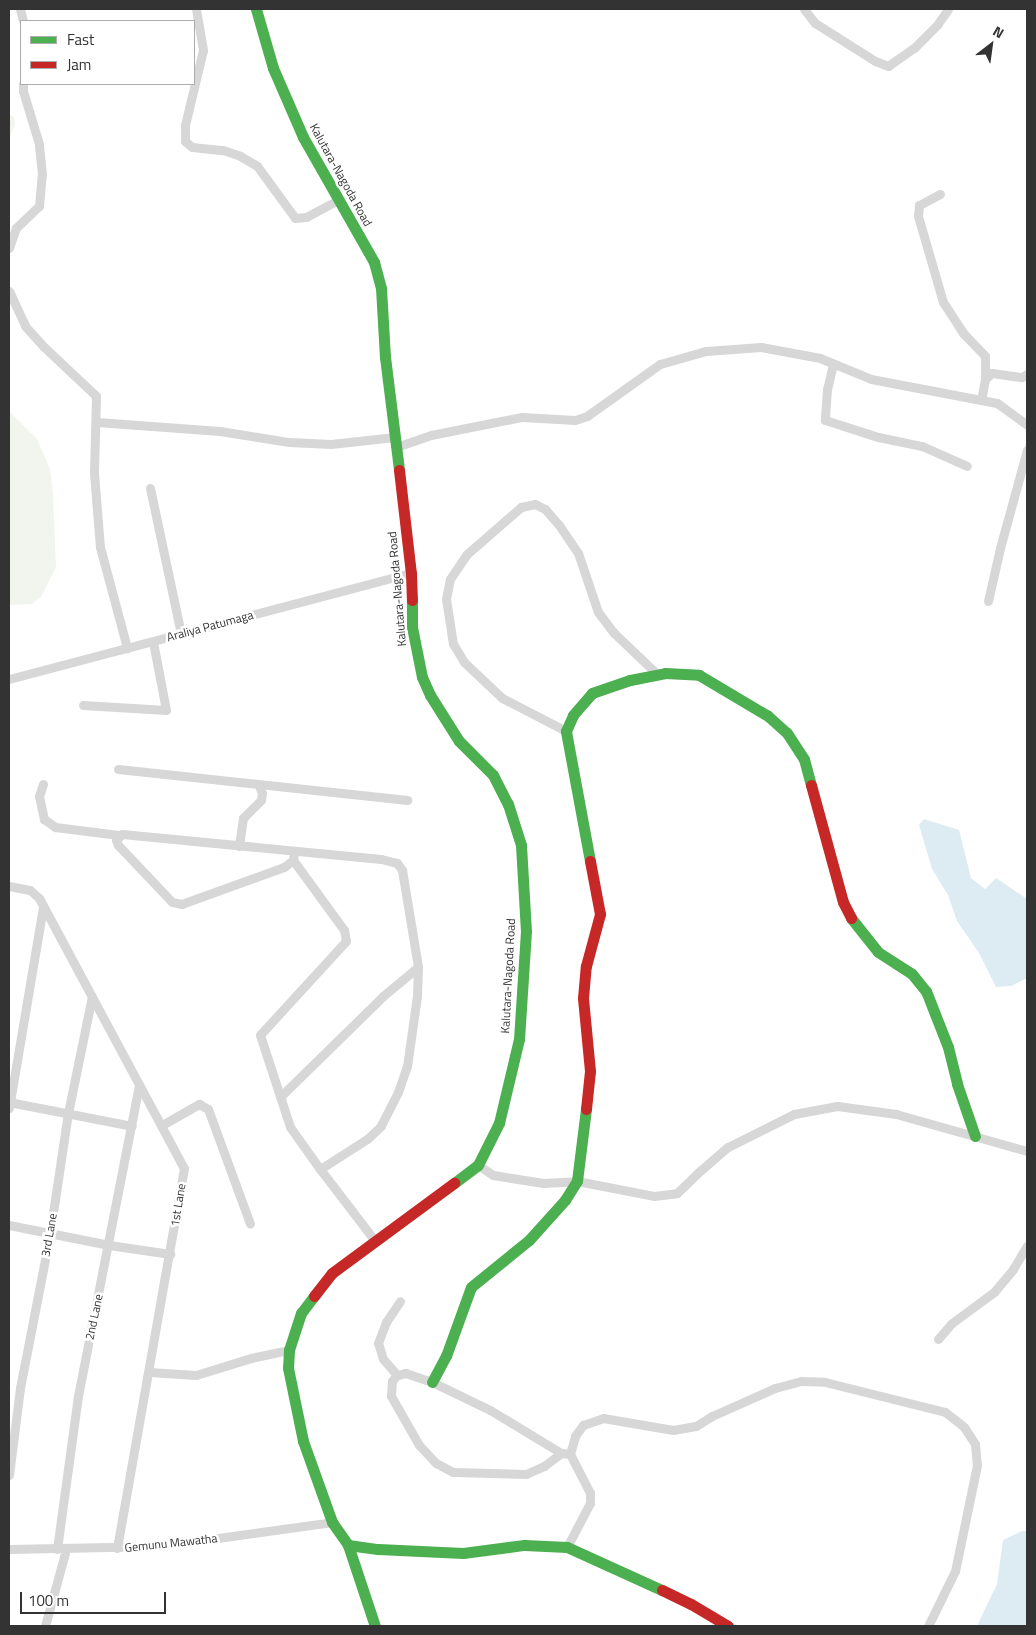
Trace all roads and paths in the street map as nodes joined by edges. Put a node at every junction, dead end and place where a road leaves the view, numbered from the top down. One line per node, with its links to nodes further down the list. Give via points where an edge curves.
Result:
1 (196, 9): 5 (street, via 203,50)
2 (256, 9): 9 (street, Kalutara-Nagoda Road, via 273,68 303,137)
3 (804, 9): 4 (street, via 815,23 874,62 888,66 914,48)
4 (948, 9)
5 (195, 83)
6 (22, 85): 10 (street, via 39,144 42,174 39,206)
7 (195, 85): 9 (street, via 185,125 185,141 192,147 223,150 257,166 295,218 306,217)
8 (940, 194): 15 (street, via 919,205 918,216 943,302 963,332 985,356)
9 (338, 200): 19 (street, Kalutara-Nagoda Road, via 374,262 382,288)
10 (12, 229): 11 (street)
11 (9, 248)
12 (9, 292): 17 (street, via 25,326 96,396)
13 (833, 364): 16 (street, via 871,378); 19 (street, via 820,358 761,347 706,351 660,364 587,416 575,420 522,417); 21 (street, via 824,420 878,437 922,446)
14 (1027, 374): 15 (street, via 1022,377 992,373)
15 (985, 379): 16 (street)
16 (981, 400): 18 (street, via 997,403)
17 (97, 422): 19 (street, via 220,431 289,442); 27 (street, via 94,473 100,547)
18 (1027, 424)
19 (395, 442): 23 (street, Kalutara-Nagoda Road)
20 (1027, 450): 24 (street)
21 (967, 466)
22 (150, 488): 25 (street)
23 (411, 573): 25 (street, Araliya Patumaga); 51 (street, Kalutara-Nagoda Road, via 412,627 422,677 459,741 493,775 508,804 520,845 526,931 518,1039 499,1123)
24 (988, 601)
25 (181, 634): 26 (street, Araliya Patumaga)
26 (154, 642): 27 (street, Araliya Patumaga); 30 (street, via 166,710)
27 (127, 648): 29 (street, Araliya Patumaga)
28 (657, 674): 31 (street, via 592,693 573,715); 31 (street, via 614,633 598,612 578,553 559,525 545,509 534,504 522,507 467,554 450,579 446,599 453,644 464,662 502,698); 49 (street, via 699,675 732,692 787,733 804,759 843,902 852,920 878,952 912,974 926,991 948,1046)
29 (9, 679)
30 (83, 705)
31 (566, 731): 53 (street, via 600,914 586,966 583,998 590,1071)
32 (118, 770): 34 (street)
33 (42, 784): 36 (street, via 39,796 44,819 55,827)
34 (258, 784): 35 (street); 37 (street, via 261,800 243,818)
35 (407, 800)
36 (119, 835): 37 (street); 38 (street, via 116,840 118,846 172,902 182,904 284,867)
37 (239, 846): 38 (street)
38 (293, 856): 41 (street, via 381,859 397,863 402,870); 44 (street, via 344,930 346,941 260,1035)
39 (9, 886): 40 (street, 1st Lane, via 30,890)
40 (43, 906): 42 (street, 1st Lane); 45 (street)
41 (418, 967): 44 (street, via 383,996); 52 (street, via 407,1066 392,1106 376,1132)
42 (92, 996): 43 (street, 1st Lane); 46 (street, 3rd Lane)
43 (138, 1085): 47 (street, 1st Lane); 48 (street, 2nd Lane)
44 (280, 1097): 52 (street, via 290,1127)
45 (9, 1104): 46 (street)
46 (68, 1113): 48 (street); 56 (street, 3rd Lane)
47 (162, 1125): 54 (street, via 199,1104 208,1109); 60 (street, 1st Lane, via 184,1168)
48 (132, 1126): 58 (street, 2nd Lane)
49 (975, 1136): 50 (street); 53 (street, via 896,1114 837,1106 794,1114 728,1147 677,1193 654,1196)
50 (1027, 1151)
51 (478, 1165): 53 (street, via 493,1175 543,1184); 57 (street, Kalutara-Nagoda Road)
52 (320, 1169): 57 (street)
53 (577, 1181): 66 (street, via 565,1200 529,1240 471,1287 446,1356)
54 (250, 1224)
55 (9, 1225): 56 (street)
56 (50, 1233): 58 (street); 68 (street, 3rd Lane, via 20,1388)
57 (376, 1241): 63 (street, Kalutara-Nagoda Road, via 332,1273 301,1314)
58 (109, 1245): 60 (street); 74 (street, 2nd Lane, via 78,1396)
59 (1027, 1246): 62 (street, via 994,1292 952,1323)
60 (170, 1254): 64 (street, 1st Lane)
61 (400, 1301): 65 (street, via 386,1322 378,1343 383,1359)
62 (938, 1340)
63 (289, 1350): 64 (street, via 196,1375); 69 (street, Kalutara-Nagoda Road, via 288,1368 303,1441)
64 (149, 1372): 72 (street, 1st Lane)
65 (397, 1375): 66 (street, via 406,1373); 67 (street, via 392,1381 391,1396 419,1445 436,1463 453,1472 526,1474)
66 (432, 1382): 67 (street)
67 (566, 1453): 71 (street, via 590,1493 590,1503); 78 (street, via 583,1425 603,1418 674,1430 696,1426 775,1388 801,1381 824,1382 945,1412 964,1426 975,1444 977,1465 955,1571)
68 (9, 1475)
69 (332, 1522): 70 (street, Kalutara-Nagoda Road); 72 (street, Gemunu Mawatha, via 160,1546)
70 (348, 1545): 71 (street, via 463,1553 524,1544); 76 (street, Kalutara-Nagoda Road)
71 (567, 1547): 77 (street, via 691,1604)
72 (117, 1548): 74 (street, Gemunu Mawatha)
73 (9, 1549): 74 (street, Gemunu Mawatha)
74 (62, 1549): 75 (street, 2nd Lane)
75 (45, 1626)
76 (375, 1626)
77 (728, 1626)
78 (928, 1626)

